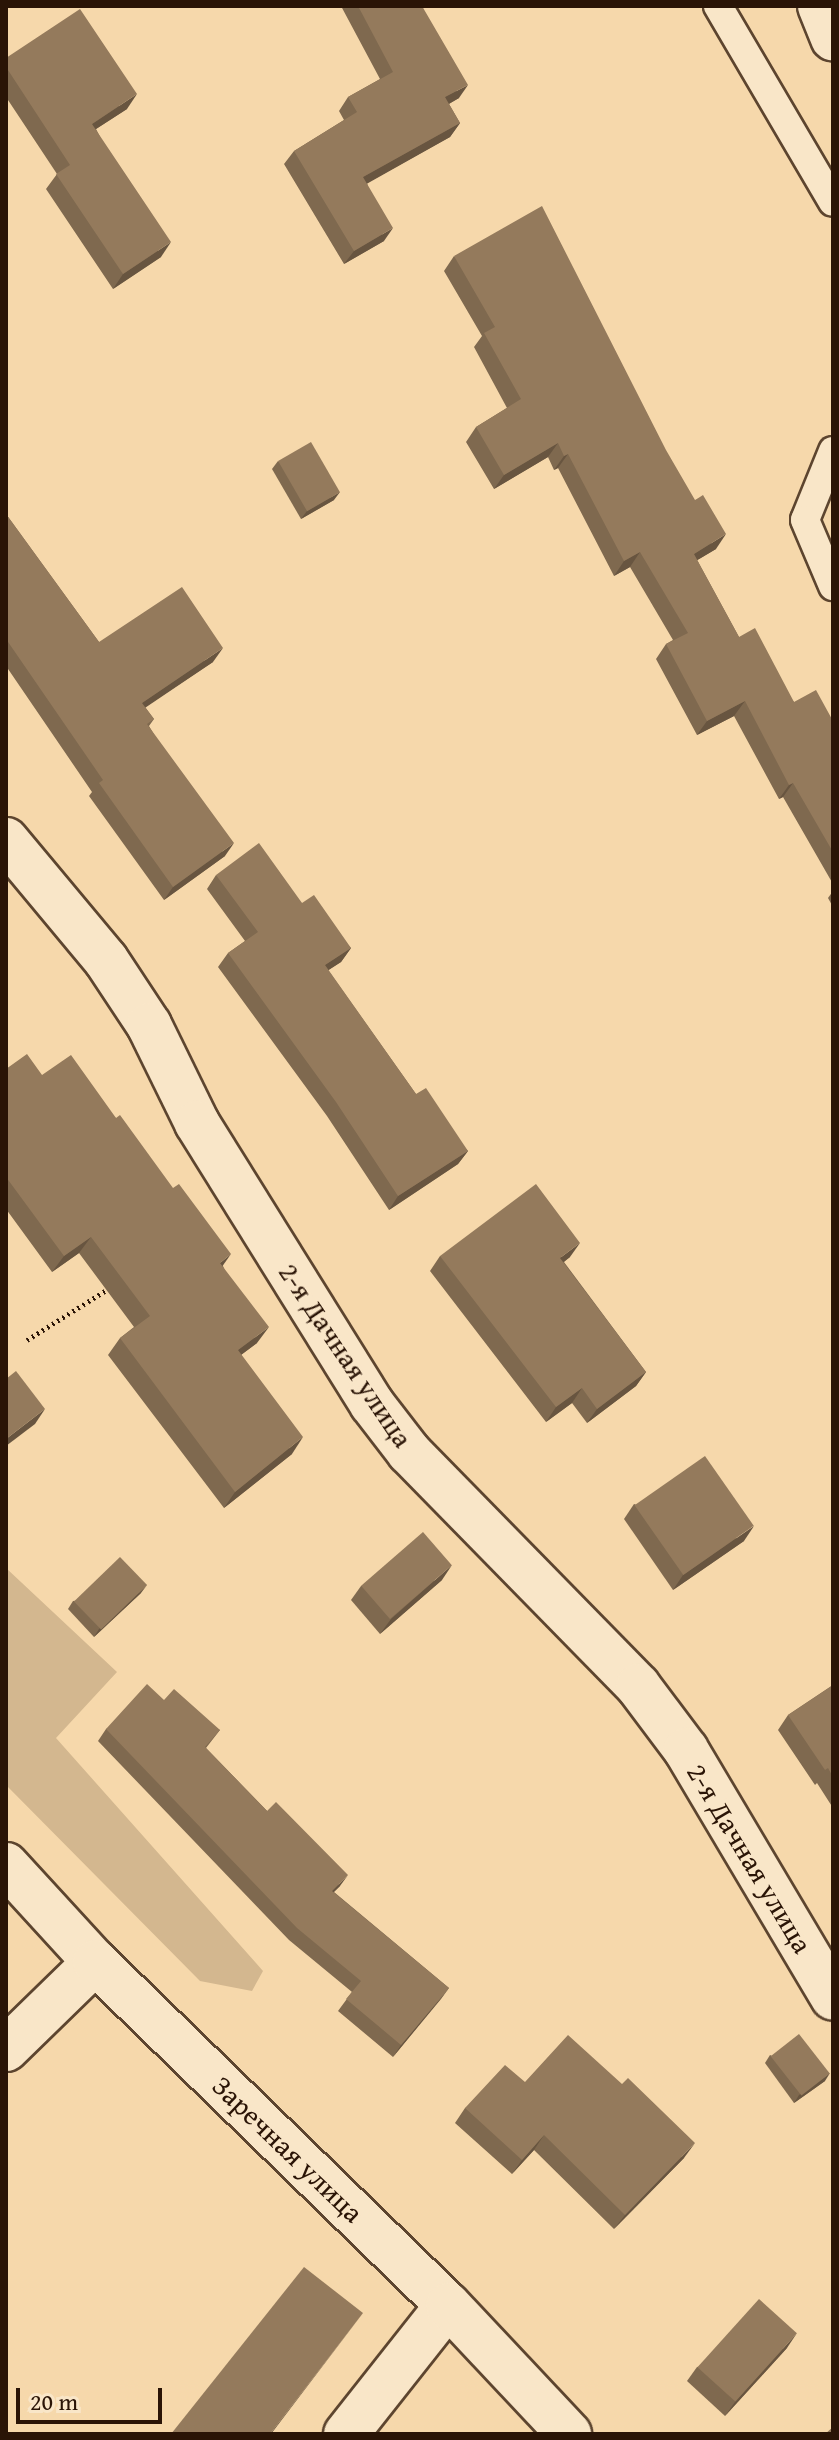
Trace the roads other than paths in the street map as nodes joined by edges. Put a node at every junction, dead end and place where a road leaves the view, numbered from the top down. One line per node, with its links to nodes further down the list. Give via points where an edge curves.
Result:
1 (718, 6): 4 (lane)
2 (820, 6): 3 (street)
3 (833, 39)
4 (833, 202)
5 (833, 451): 6 (lane, via 805,520)
6 (833, 586)
7 (6, 840): 10 (street, 2-я Дачная улица, via 106,960 149,1025 197,1123 372,1404 409,1452 638,1686 686,1750)
8 (6, 1865): 9 (street, Заречная улица)
9 (95, 1962): 11 (street); 12 (street, Заречная улица)
10 (833, 1998)
11 (6, 2049)
12 (448, 2305): 13 (street); 14 (street, Заречная улица)
13 (346, 2434)
14 (569, 2434)

